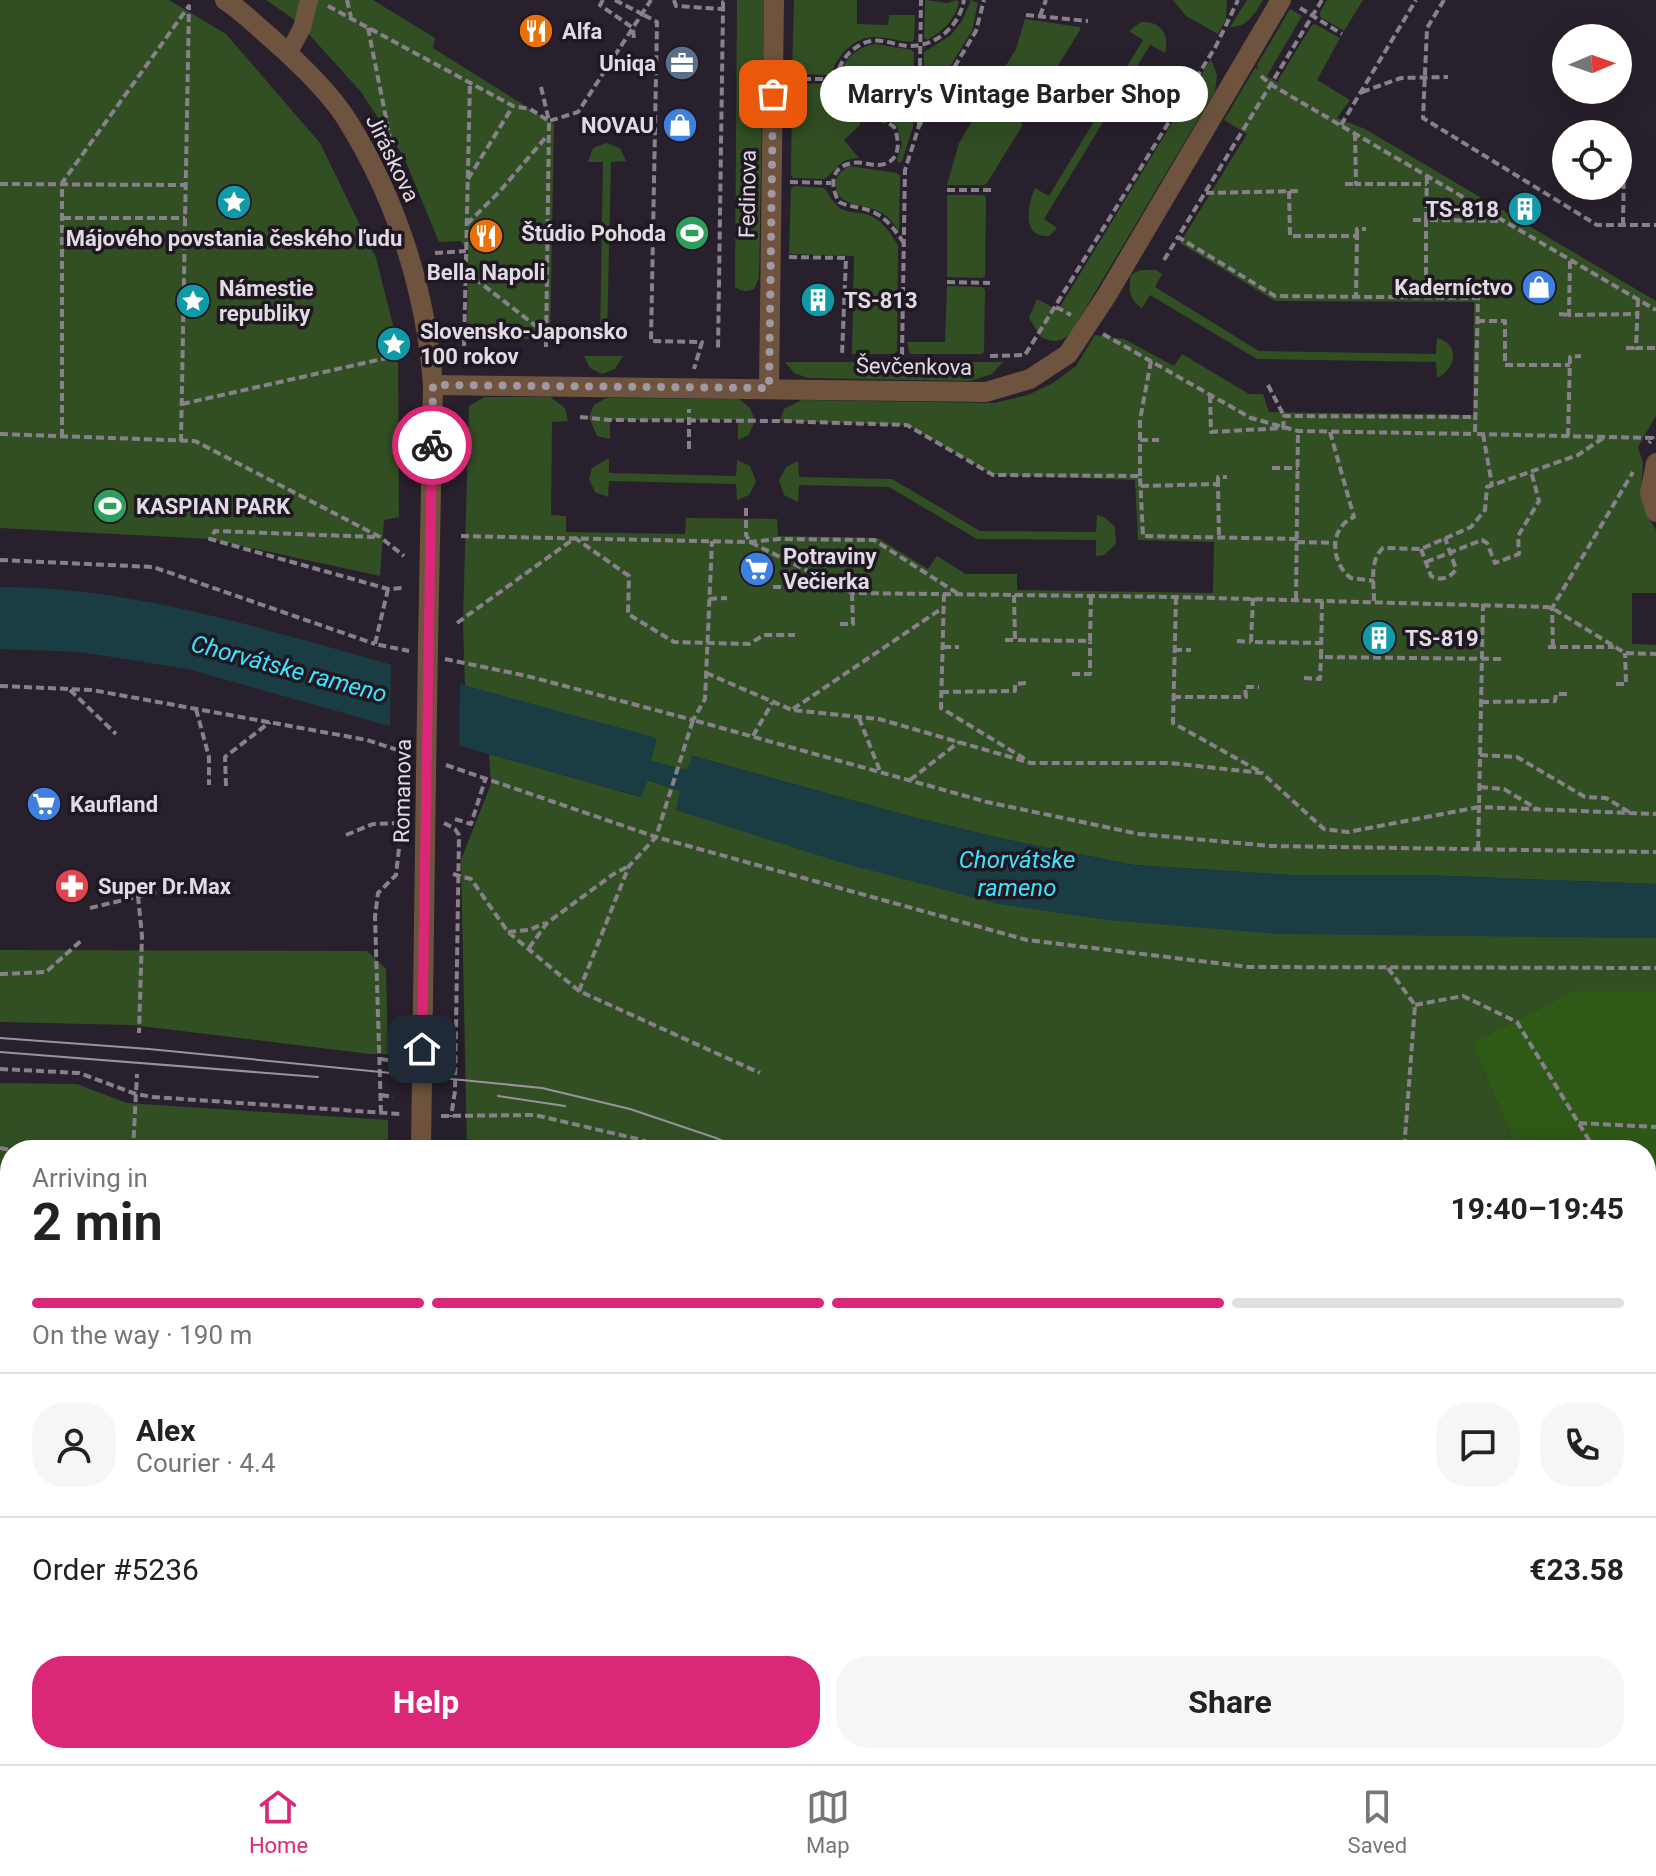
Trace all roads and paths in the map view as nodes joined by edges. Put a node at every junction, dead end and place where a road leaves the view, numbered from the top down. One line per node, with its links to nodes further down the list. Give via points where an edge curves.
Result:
1 (225, 0): 32 (street, Jiráskova)
2 (309, 0): 32 (street)
3 (317, 0): 25 (path)
4 (347, 0): 25 (path)
5 (603, 0): 28 (path, via 600,5)
6 (615, 0): 114 (path, bridge, via 657,22 651,341 702,342)
7 (651, 0): 28 (path)
8 (674, 0): 21 (path, via 676,6)
9 (727, 0): 21 (path)
10 (774, 0): 117 (street, Fedinova)
11 (921, 0): 31 (path)
12 (964, 0): 31 (path, via 956,23)
13 (984, 0): 47 (path, via 976,31)
14 (1046, 0): 24 (path)
15 (1238, 0): 110 (path, via 1216,46 1025,355)
16 (1281, 0): 33 (street, Ševčenkova)
17 (1288, 0): 23 (path)
18 (1322, 0): 23 (path)
19 (1416, 0): 41 (path)
20 (1444, 0): 34 (path, via 1427,28)
21 (723, 9): 51 (path)
22 (1026, 15): 24 (path)
23 (1312, 15): 29 (path); 39 (path)
24 (1039, 17): 26 (path)
25 (351, 18): 27 (path)
26 (1088, 21)
27 (368, 28): 38 (path); 50 (path)
28 (633, 28): 30 (path); 44 (path, via 578,112)
29 (1342, 34)
30 (634, 40)
31 (920, 45): 37 (path, via 859,45 848,53); 47 (path)
32 (289, 52): 115 (street, Jiráskova, via 346,118 392,205 421,300)
33 (1244, 61): 39 (path); 99 (street, Ševčenkova)
34 (1425, 77): 35 (path); 41 (path, via 1401,78); 75 (path, via 1423,118 1597,225)
35 (1448, 77)
36 (791, 79): 37 (path)
37 (837, 79): 57 (path, via 838,93 852,112 886,121 894,127 899,147 887,163 843,166)
38 (470, 81): 43 (path); 54 (path)
39 (1270, 84): 46 (path); 67 (path)
40 (541, 87): 44 (path)
41 (1360, 93): 46 (path)
42 (987, 98): 45 (path)
43 (513, 106): 44 (path); 54 (path)
44 (549, 121): 49 (path)
45 (1029, 121)
46 (1341, 125): 48 (path)
47 (919, 126): 80 (path, via 905,170)
48 (1355, 133): 53 (path); 60 (path)
49 (548, 134): 74 (path); 100 (path)
50 (392, 148)
51 (721, 175): 52 (path); 107 (path)
52 (729, 175)
53 (1427, 175): 61 (path); 73 (path)
54 (468, 180): 74 (path)
55 (790, 182): 57 (path)
56 (62, 183): 58 (path); 62 (path); 62 (path, via 189,6); 69 (path)
57 (831, 183): 80 (path, via 839,202 870,210)
58 (0, 184)
59 (1345, 184): 60 (path)
60 (1356, 184): 61 (path)
61 (1427, 184): 72 (path)
62 (185, 185): 70 (path)
63 (947, 190): 64 (path)
64 (991, 190)
65 (1289, 191): 66 (path); 67 (path); 78 (path, via 1290,236)
66 (1299, 191)
67 (1205, 193): 79 (path)
68 (1623, 200): 75 (path)
69 (62, 218): 70 (path); 131 (path)
70 (185, 218): 119 (path)
71 (1413, 220): 72 (path)
72 (1426, 220): 73 (path); 90 (path)
73 (1504, 221): 85 (path)
74 (467, 224): 81 (path)
75 (1623, 225): 76 (path)
76 (1656, 225)
77 (1366, 229): 78 (path, via 1357,229)
78 (1357, 236): 89 (path)
79 (1178, 237): 84 (path); 89 (path, via 1275,296)
80 (904, 243): 109 (path)
81 (466, 251): 82 (path); 86 (path)
82 (435, 253)
83 (788, 257): 108 (path, via 846,258)
84 (1164, 260)
85 (1570, 260): 91 (path); 95 (path)
86 (465, 271): 100 (path); 101 (path)
87 (947, 282): 88 (path)
88 (990, 283)
89 (1356, 297): 90 (path)
90 (1426, 297): 96 (path, via 1478,298)
91 (1638, 299): 92 (path); 94 (path)
92 (1656, 310)
93 (1559, 314): 95 (path)
94 (1637, 314): 95 (path); 104 (path)
95 (1569, 315)
96 (1477, 321): 97 (path); 122 (path)
97 (1505, 321): 98 (path); 113 (path, via 1505,365)
98 (1513, 321)
99 (1087, 325): 112 (path); 117 (street, Ševčenkova, via 1068,354 1030,379 986,392)
100 (546, 334): 102 (path)
101 (464, 346)
102 (546, 348)
103 (1626, 348): 104 (path)
104 (1636, 348): 105 (path)
105 (1656, 348)
106 (404, 350): 119 (path)
107 (718, 351)
108 (842, 355)
109 (902, 355)
110 (990, 356)
111 (1581, 356): 113 (path, via 1570,357)
112 (1151, 361): 118 (path); 133 (path)
113 (1570, 365): 130 (path)
114 (692, 375)
115 (433, 385): 117 (street, Ševčenkova); 198 (street, Romanova)
116 (1268, 385): 120 (path)
117 (769, 388)
118 (1210, 395): 124 (path, via 1251,418); 124 (path, via 1208,432)
119 (181, 404): 135 (path)
120 (1284, 416): 122 (path); 124 (path)
121 (580, 417): 123 (path)
122 (1475, 417): 128 (path)
123 (689, 421): 136 (path); 141 (path, via 907,425 993,475)
124 (1283, 428): 125 (path)
125 (1298, 431): 126 (path); 139 (path)
126 (1330, 432): 128 (path); 156 (path, via 1354,517 1339,527)
127 (0, 434): 131 (path)
128 (1475, 434): 129 (path)
129 (1483, 434): 130 (path); 144 (path)
130 (1568, 436): 132 (path)
131 (62, 437): 135 (path)
132 (1605, 437): 137 (path, via 1653,438); 140 (path, via 1578,455)
133 (1140, 440): 134 (path); 141 (path)
134 (1159, 440)
135 (181, 441): 149 (path, via 195,441)
136 (689, 449)
137 (1646, 458): 147 (street); 181 (path)
138 (1272, 468): 139 (path)
139 (1298, 468): 154 (path)
140 (1531, 471): 144 (path); 158 (path, via 1539,501 1518,536 1519,554 1495,563 1482,540)
141 (1140, 476): 145 (path)
142 (1227, 477): 143 (path, via 1218,477)
143 (1218, 484): 145 (path); 151 (path)
144 (1492, 485): 152 (path, via 1487,487 1485,510 1471,527)
145 (1141, 486): 151 (path, via 1143,536)
146 (746, 508): 155 (path)
147 (1656, 512)
148 (461, 536): 150 (path)
149 (380, 537): 159 (path); 166 (path, via 215,531 210,539)
150 (575, 538): 153 (path); 182 (path); 190 (path, via 629,576 628,614 674,642)
151 (1219, 538): 154 (path)
152 (1445, 538): 157 (path); 158 (path)
153 (712, 541): 155 (path); 175 (path)
154 (1297, 541): 156 (path); 176 (path)
155 (750, 542): 161 (path); 169 (path, via 874,540)
156 (1336, 543): 163 (path, via 1345,574)
157 (1421, 549): 162 (path); 163 (path, via 1383,548 1376,554)
158 (1452, 552): 162 (path); 162 (path, via 1456,569 1444,579 1431,576)
159 (404, 556)
160 (0, 560): 192 (path, via 153,567)
161 (787, 560): 164 (path, via 788,587); 167 (path)
162 (1426, 562)
163 (1374, 581): 178 (path)
164 (773, 587)
165 (403, 588): 166 (path)
166 (388, 589): 192 (path)
167 (852, 593): 168 (path); 183 (path, via 853,624)
168 (944, 594): 169 (path); 180 (path)
169 (959, 594): 170 (path)
170 (1014, 595): 171 (path); 186 (path)
171 (1091, 595): 172 (path); 187 (path)
172 (1176, 597): 174 (path); 196 (path)
173 (727, 598): 175 (path)
174 (1253, 598): 176 (path); 189 (path)
175 (709, 599): 190 (path)
176 (1296, 599): 177 (path)
177 (1322, 600): 178 (path); 191 (path)
178 (1374, 601): 179 (path)
179 (1483, 604): 181 (path); 202 (path)
180 (944, 607): 193 (path); 218 (path)
181 (1552, 608): 195 (path); 195 (path, via 1551,647)
182 (457, 623)
183 (840, 624)
184 (795, 635): 190 (path, via 764,635 749,644)
185 (1005, 640): 186 (path)
186 (1015, 640): 187 (path)
187 (1090, 641): 205 (path, via 1090,674)
188 (1237, 641): 189 (path)
189 (1251, 642): 191 (path)
190 (708, 643): 204 (path)
191 (1321, 643): 201 (path)
192 (375, 644): 198 (path)
193 (943, 647): 194 (path); 212 (path)
194 (959, 647)
195 (1615, 647): 199 (path)
196 (1174, 650): 197 (path); 214 (path)
197 (1191, 650)
198 (428, 652): 220 (path); 228 (street, Romanova, bridge)
199 (1625, 653): 200 (path); 208 (path, via 1626,684)
200 (1656, 654)
201 (1321, 657): 202 (path); 206 (path, via 1320,679)
202 (1482, 659): 203 (path); 215 (path)
203 (1503, 659)
204 (706, 673): 216 (path); 220 (path, via 705,699)
205 (1072, 674)
206 (1304, 678)
207 (1026, 683): 212 (path, via 1015,684 1015,691)
208 (1616, 684)
209 (0, 686): 211 (path)
210 (1259, 687): 214 (path, via 1245,687 1246,697)
211 (68, 688): 217 (path); 222 (path)
212 (941, 692): 227 (path, via 941,708)
213 (1570, 694): 215 (path, via 1556,694 1555,701)
214 (1173, 697): 230 (path, via 1173,723)
215 (1481, 702): 226 (path)
216 (772, 703): 218 (path); 223 (path)
217 (196, 709): 221 (path); 233 (path, via 209,757)
218 (792, 710): 219 (path)
219 (859, 718): 224 (path); 229 (path)
220 (693, 720): 223 (path); 245 (path)
221 (270, 722): 225 (path); 234 (path, via 225,757)
222 (116, 734)
223 (753, 736): 229 (path)
224 (959, 742): 227 (path); 232 (path)
225 (411, 754)
226 (1480, 755): 235 (path); 239 (path, via 1517,757 1585,797 1606,798)
227 (1031, 763): 230 (path, via 1170,763)
228 (433, 769): 231 (path); 238 (street, Romanova)
229 (880, 772): 232 (path)
230 (1262, 773): 243 (path, via 1324,829)
231 (486, 777): 241 (path, via 471,824); 245 (path)
232 (910, 781): 246 (path, via 1139,834 1271,846)
233 (209, 785)
234 (226, 786)
235 (1479, 787): 236 (path); 237 (path, via 1504,789)
236 (1479, 807): 237 (path); 243 (path); 247 (path)
237 (1539, 810): 239 (path)
238 (425, 814): 251 (path, via 459,835); 278 (street, Romanova)
239 (1631, 814): 240 (path)
240 (1656, 814)
241 (455, 819)
242 (397, 823): 244 (path, via 373,824)
243 (1348, 832): 246 (path)
244 (346, 835)
245 (656, 837): 250 (path); 259 (path, via 1027,940 1249,967)
246 (1346, 846): 247 (path)
247 (1478, 849): 249 (path)
248 (399, 851): 265 (path, via 396,875 378,893 375,917)
249 (1656, 852)
250 (629, 866): 255 (path); 262 (path)
251 (456, 875): 256 (path, via 471,879); 279 (path, via 451,1117 535,1115)
252 (178, 891): 253 (path)
253 (138, 896): 254 (path); 264 (path)
254 (90, 908)
255 (547, 923): 256 (path); 258 (path)
256 (508, 932): 258 (path)
257 (83, 939): 261 (path, via 46,972)
258 (529, 948): 262 (path)
259 (1388, 968): 260 (path); 263 (path)
260 (1656, 968)
261 (0, 974)
262 (579, 991): 268 (path)
263 (1415, 1005): 275 (path, via 1463,996 1517,1022); 280 (path)
264 (139, 1033)
265 (381, 1059): 266 (path); 271 (path)
266 (393, 1061)
267 (0, 1069): 270 (path, via 79,1073)
268 (760, 1073)
269 (137, 1074): 270 (path)
270 (136, 1094): 273 (path); 277 (path)
271 (381, 1095): 272 (path); 273 (path)
272 (393, 1097)
273 (381, 1113): 274 (path)
274 (393, 1114)
275 (1579, 1123): 276 (path); 281 (path)
276 (1656, 1127)
277 (134, 1140)
278 (421, 1140)
279 (642, 1140)
280 (1405, 1140)
281 (1589, 1140)

